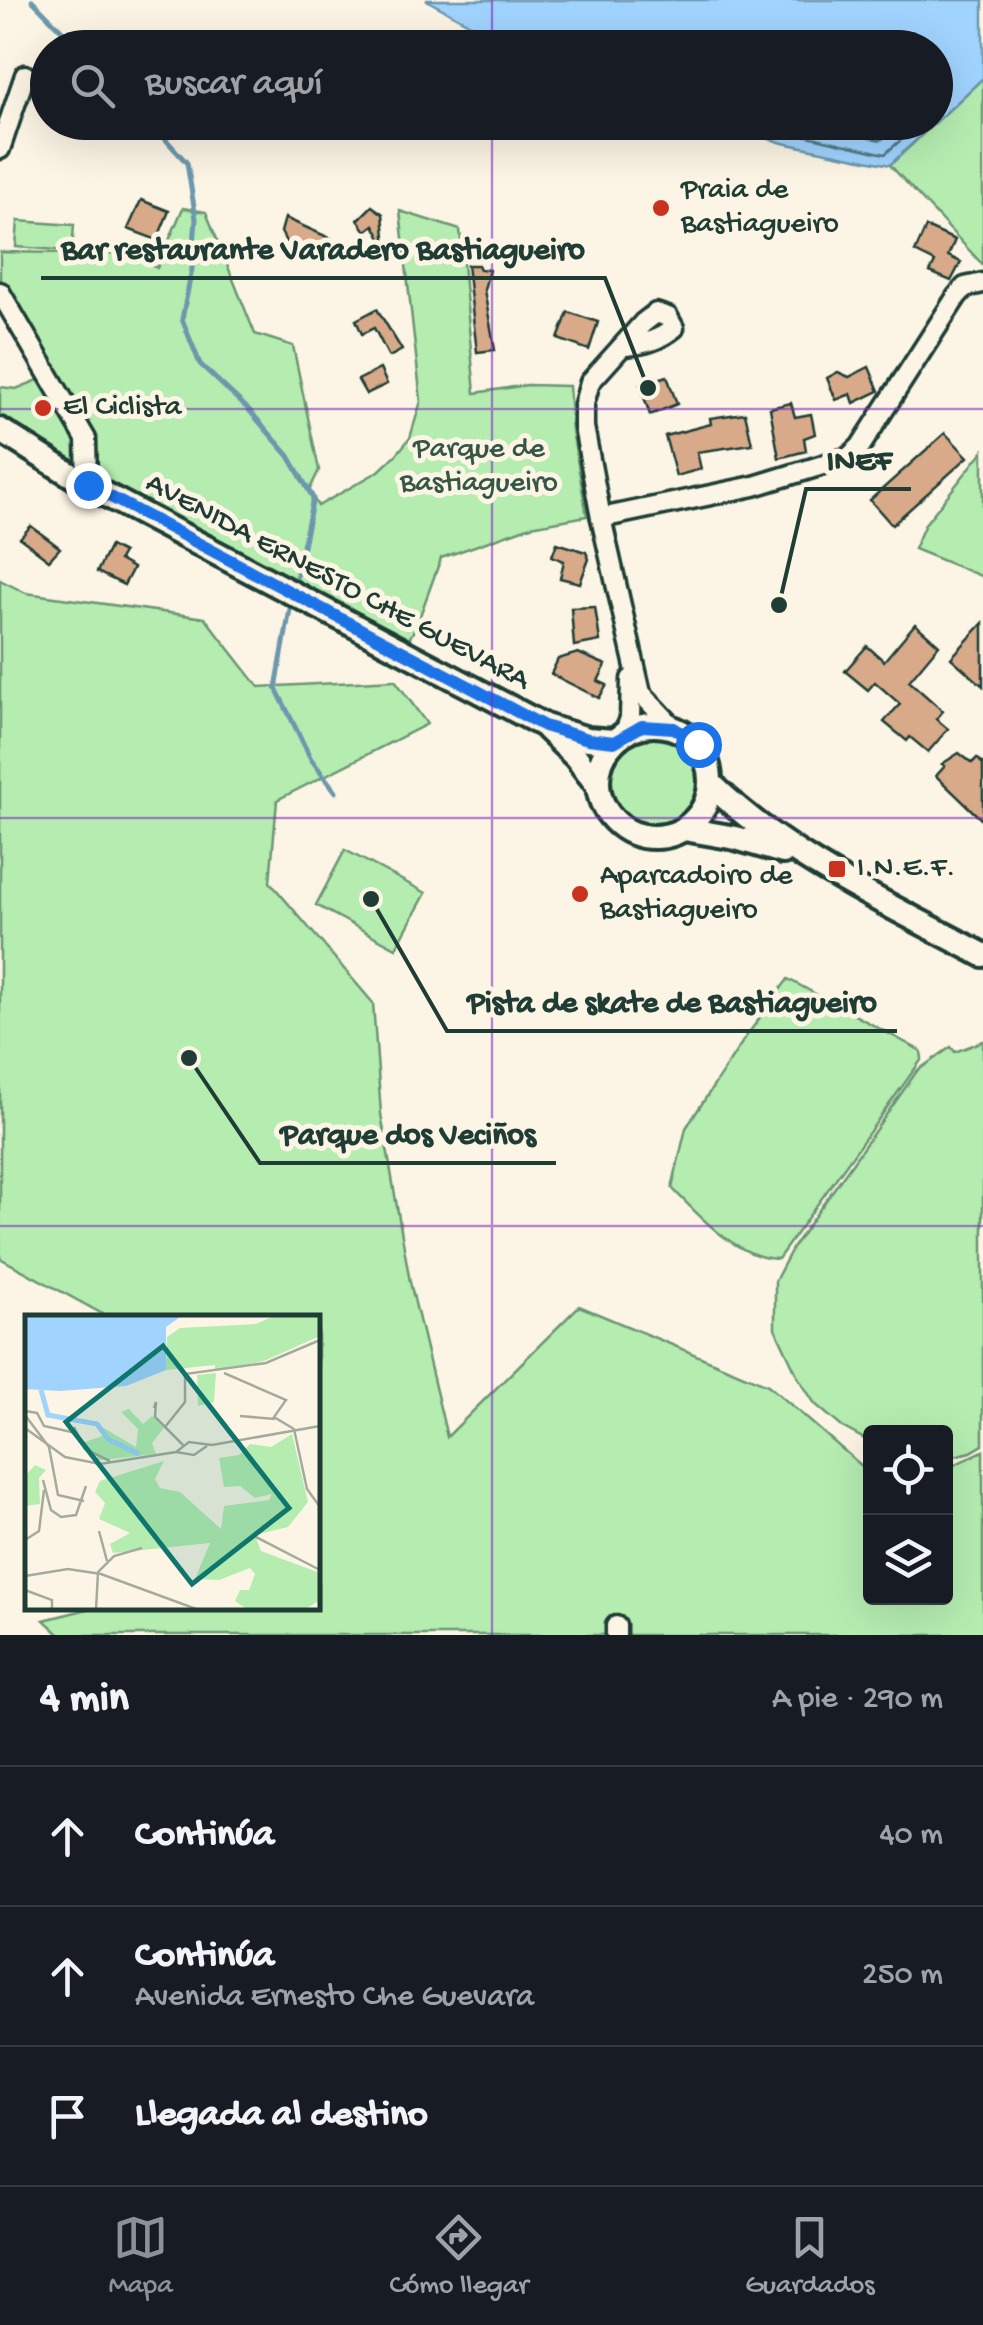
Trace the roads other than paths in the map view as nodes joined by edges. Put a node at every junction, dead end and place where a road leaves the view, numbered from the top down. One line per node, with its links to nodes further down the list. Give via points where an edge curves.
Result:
1 (24, 75): 2 (street)
2 (5, 112): 3 (street)
3 (0, 149)
4 (982, 283): 9 (street, via 957,296 849,457 754,486)
5 (0, 292): 8 (street, via 86,439)
6 (626, 346): 9 (street, via 590,382 584,404)
7 (0, 430): 8 (main road, AVENIDA ERNESTO CHE GUEVARA)
8 (88, 485): 11 (main road, AVENIDA ERNESTO CHE GUEVARA)
9 (601, 518): 10 (street)
10 (632, 664): 12 (street, via 642,694); 13 (street, via 630,718)
11 (544, 726): 13 (main road, AVENIDA ERNESTO CHE GUEVARA, via 588,739); 15 (main road, AVENIDA ERNESTO CHE GUEVARA)
12 (674, 728): 13 (main road, via 642,726); 14 (main road, via 698,744)
13 (619, 737): 15 (main road, via 600,764)
14 (711, 784): 16 (main road, via 702,812); 17 (main road)
15 (598, 786): 16 (main road, via 620,827 640,837)
16 (684, 830): 17 (main road)
17 (805, 860): 18 (main road)
18 (983, 955)

